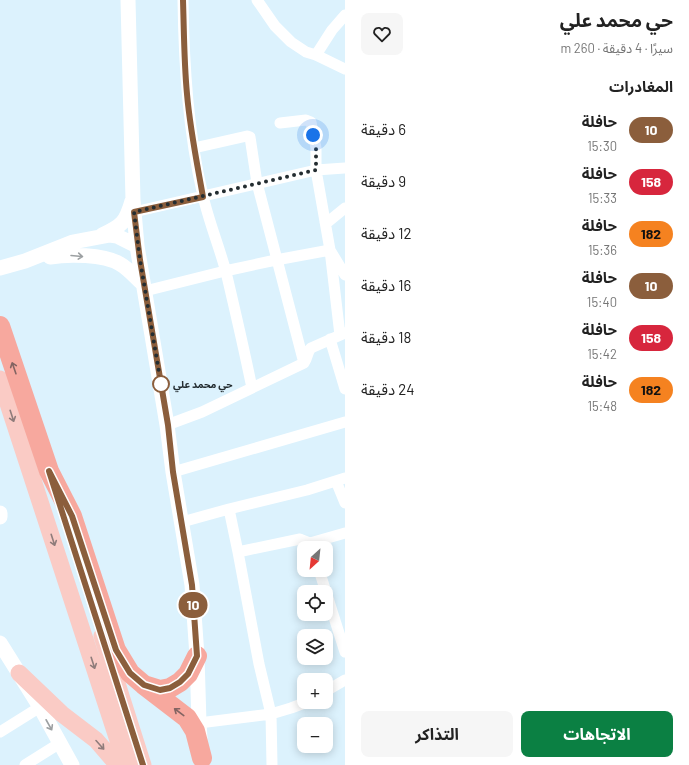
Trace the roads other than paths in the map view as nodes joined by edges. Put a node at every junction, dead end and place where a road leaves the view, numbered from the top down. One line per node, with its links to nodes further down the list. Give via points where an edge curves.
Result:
1 (128, 0): 13 (main road)
2 (183, 0): 8 (street, via 187,95)
3 (257, 0): 5 (street, via 275,26 291,42)
4 (345, 15): 5 (street)
5 (316, 55): 6 (street)
6 (345, 69)
7 (280, 123): 10 (street, via 306,120 311,122 316,148)
8 (194, 148): 11 (street, via 249,136); 12 (street)
9 (345, 168): 10 (street)
10 (316, 170): 11 (street); 15 (street)
11 (257, 184): 12 (street); 20 (street)
12 (203, 197): 13 (street); 23 (street)
13 (133, 206): 16 (main road, via 120,226); 17 (main road)
14 (345, 208): 15 (street)
15 (325, 222): 18 (street)
16 (97, 237): 17 (main road, via 117,236); 21 (main road, via 73,242)
17 (138, 247): 19 (main road); 25 (main road)
18 (330, 250): 20 (street); 24 (street); 27 (street)
19 (103, 258): 21 (main road, one-way to 19, via 71,255); 25 (main road, via 124,266)
20 (276, 260): 23 (street); 28 (street)
21 (25, 261): 22 (main road)
22 (1, 268)
23 (225, 271): 25 (street); 30 (street)
24 (345, 275)
25 (144, 288): 33 (main road)
26 (0, 326): 34 (highway, one-way to 26)
27 (338, 336): 28 (street, via 311,348); 31 (street)
28 (304, 363): 30 (street)
29 (0, 379): 64 (main road, one-way to 64)
30 (252, 388): 33 (street)
31 (345, 389)
32 (345, 422): 35 (street)
33 (168, 425): 35 (main road)
34 (49, 471): 52 (highway, via 72,516 116,650 130,673); 65 (main road)
35 (173, 472): 41 (main road)
36 (340, 480): 37 (street); 38 (street)
37 (345, 503)
38 (229, 510): 41 (street); 45 (street)
39 (0, 513): 40 (main road)
40 (0, 517)
41 (182, 522): 49 (main road, via 192,585)
42 (345, 533): 44 (street)
43 (304, 541): 45 (street, via 300,539)
44 (322, 541)
45 (238, 552): 56 (street)
46 (333, 614): 48 (street)
47 (0, 644): 50 (main road)
48 (345, 652)
49 (197, 656): 52 (highway, via 188,674 170,688 160,690); 57 (main road)
50 (19, 673): 55 (main road); 63 (main road, one-way to 63, via 62,714 96,740)
51 (345, 680): 53 (street)
52 (144, 685): 60 (highway, one-way to 52, via 195,731 187,718)
53 (333, 687)
54 (297, 706): 56 (street)
55 (40, 707): 58 (street); 59 (main road, one-way to 59)
56 (271, 714): 57 (street); 66 (street)
57 (199, 723): 60 (main road)
58 (0, 732)
59 (60, 743): 61 (street); 62 (main road)
60 (202, 762)
61 (24, 765)
62 (72, 765)
63 (117, 765)
64 (126, 765)
65 (143, 765)
66 (272, 765)

